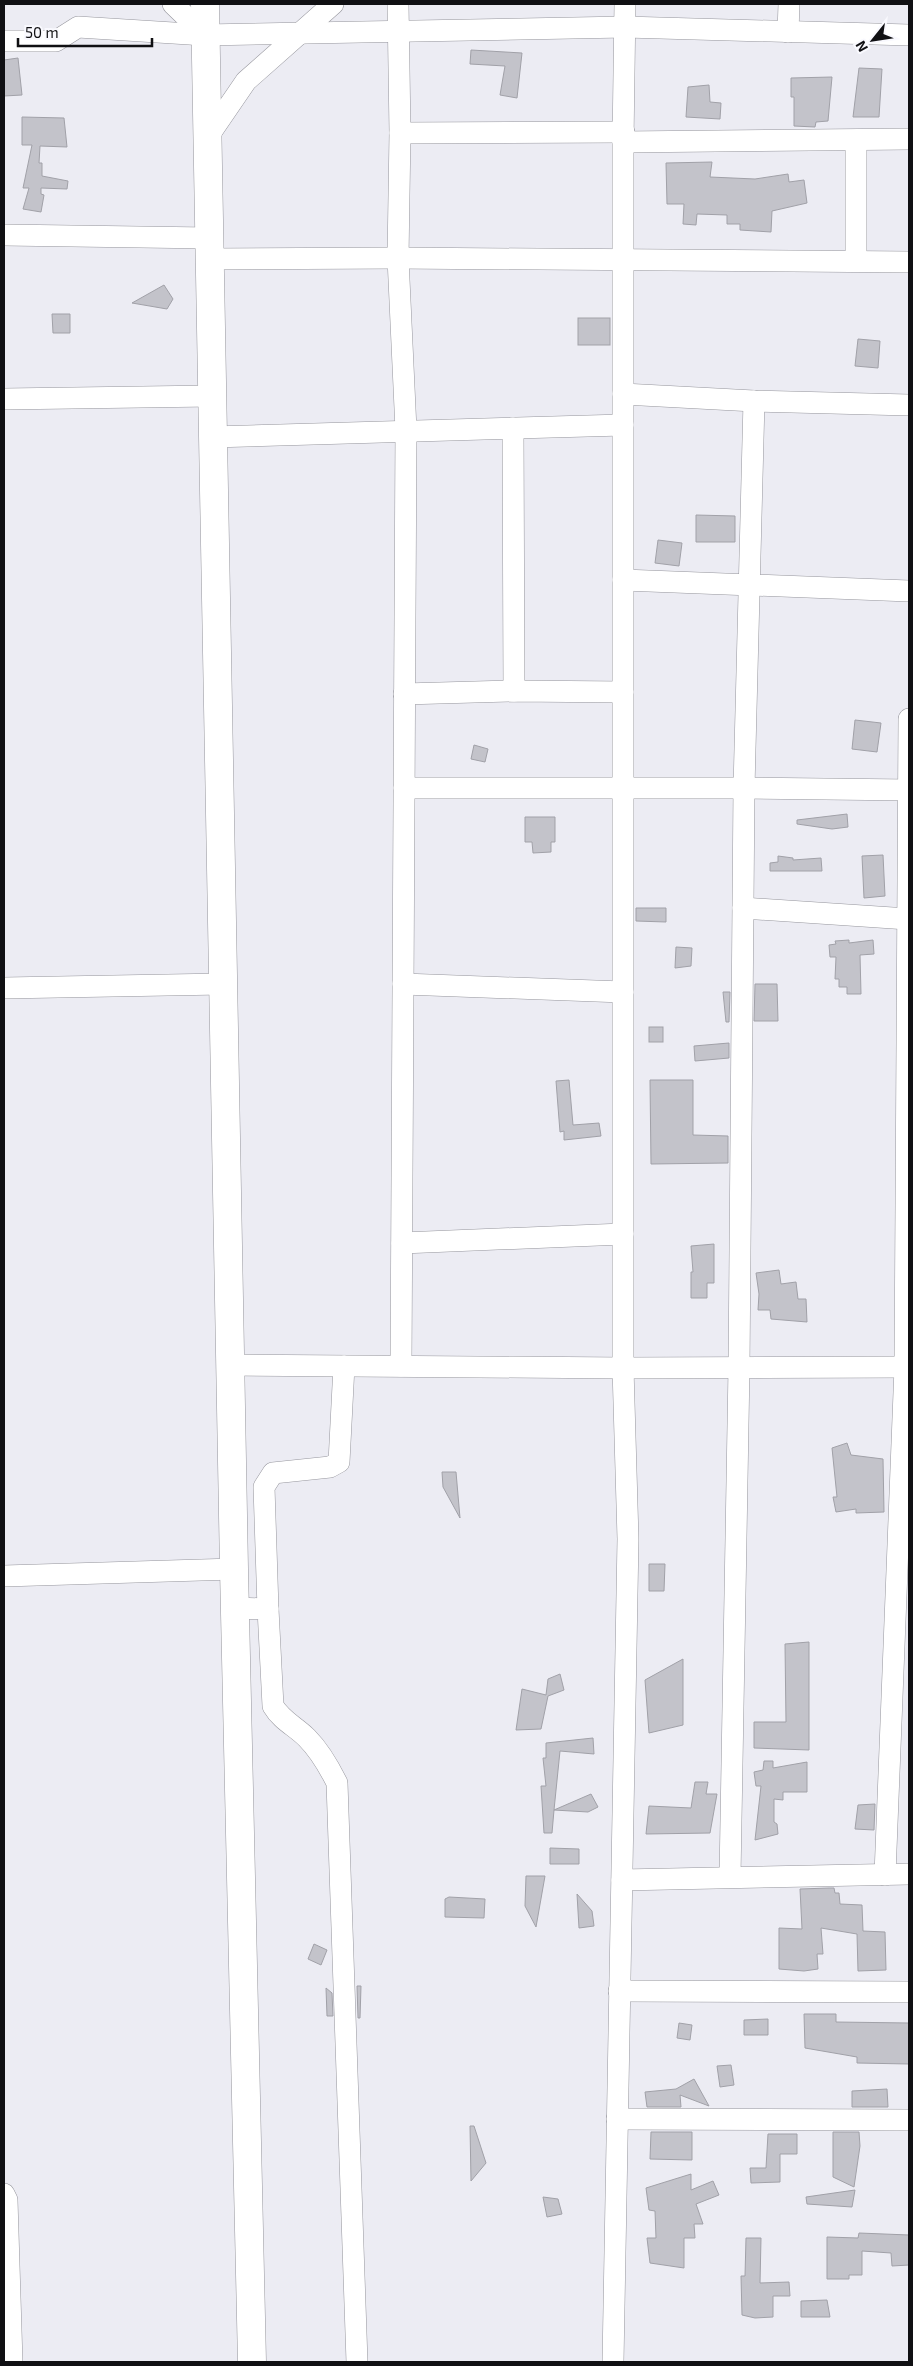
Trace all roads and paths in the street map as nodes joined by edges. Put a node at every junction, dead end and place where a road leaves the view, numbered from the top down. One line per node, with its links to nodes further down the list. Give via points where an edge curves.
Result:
1 (173, 4): 11 (street)
2 (205, 4): 11 (street)
3 (333, 4): 9 (street)
4 (398, 4): 8 (street)
5 (625, 4): 7 (street)
6 (789, 4): 10 (street)
7 (625, 27): 8 (street); 10 (street); 15 (street)
8 (397, 31): 9 (street); 14 (street)
9 (301, 32): 11 (street); 16 (street, via 246,81)
10 (788, 32): 12 (street)
11 (205, 35): 13 (street, via 78,27 56,41); 16 (street)
12 (909, 35)
13 (4, 41)
14 (400, 133): 15 (street); 21 (street)
15 (623, 137): 18 (street); 22 (street)
16 (207, 138): 20 (street)
17 (909, 139): 18 (street)
18 (856, 140): 23 (street)
19 (4, 235): 20 (street)
20 (209, 249): 21 (street); 26 (street)
21 (398, 258): 22 (street); 32 (street)
22 (623, 260): 23 (street); 25 (street)
23 (856, 261): 24 (street)
24 (909, 262)
25 (623, 394): 28 (street); 30 (street)
26 (211, 396): 27 (street); 33 (street)
27 (4, 400)
28 (754, 401): 29 (street); 35 (street)
29 (909, 405)
30 (623, 425): 31 (street); 34 (street)
31 (513, 428): 32 (street); 37 (street)
32 (406, 430): 33 (street); 39 (street)
33 (212, 437): 47 (street)
34 (623, 580): 35 (street); 38 (street)
35 (749, 585): 36 (street); 42 (street)
36 (909, 591)
37 (514, 691): 38 (street); 39 (street)
38 (623, 692): 43 (street)
39 (404, 694): 41 (street)
40 (909, 719): 44 (street)
41 (404, 788): 43 (street); 48 (street)
42 (744, 788): 43 (street); 44 (street); 45 (street)
43 (623, 789): 50 (street)
44 (909, 790): 46 (street)
45 (743, 908): 46 (street); 58 (street)
46 (908, 919): 56 (street)
47 (222, 984): 49 (street); 53 (street)
48 (403, 984): 50 (street); 52 (street)
49 (4, 988)
50 (623, 992): 51 (street)
51 (623, 1234): 52 (street); 57 (street)
52 (402, 1243): 55 (street)
53 (230, 1365): 54 (street); 59 (street)
54 (344, 1366): 55 (street); 62 (street, via 339,1462 330,1467 273,1473 264,1487)
55 (401, 1366): 57 (street)
56 (907, 1367): 58 (street); 63 (street)
57 (623, 1368): 58 (street); 66 (street, via 628,1539)
58 (739, 1368): 65 (street)
59 (234, 1570): 60 (street); 61 (street)
60 (4, 1576)
61 (235, 1608): 62 (street); 73 (street)
62 (268, 1609): 74 (street, via 273,1706 280,1718 307,1737 326,1761 337,1783)
63 (885, 1874): 64 (street); 65 (street)
64 (909, 1874)
65 (730, 1878): 66 (street)
66 (622, 1880): 67 (street)
67 (619, 1991): 68 (street); 69 (street)
68 (909, 1992)
69 (617, 2119): 70 (street); 75 (street)
70 (909, 2120)
71 (4, 2194): 72 (street, via 8,2200)
72 (12, 2362)
73 (252, 2362)
74 (357, 2362)
75 (613, 2362)

